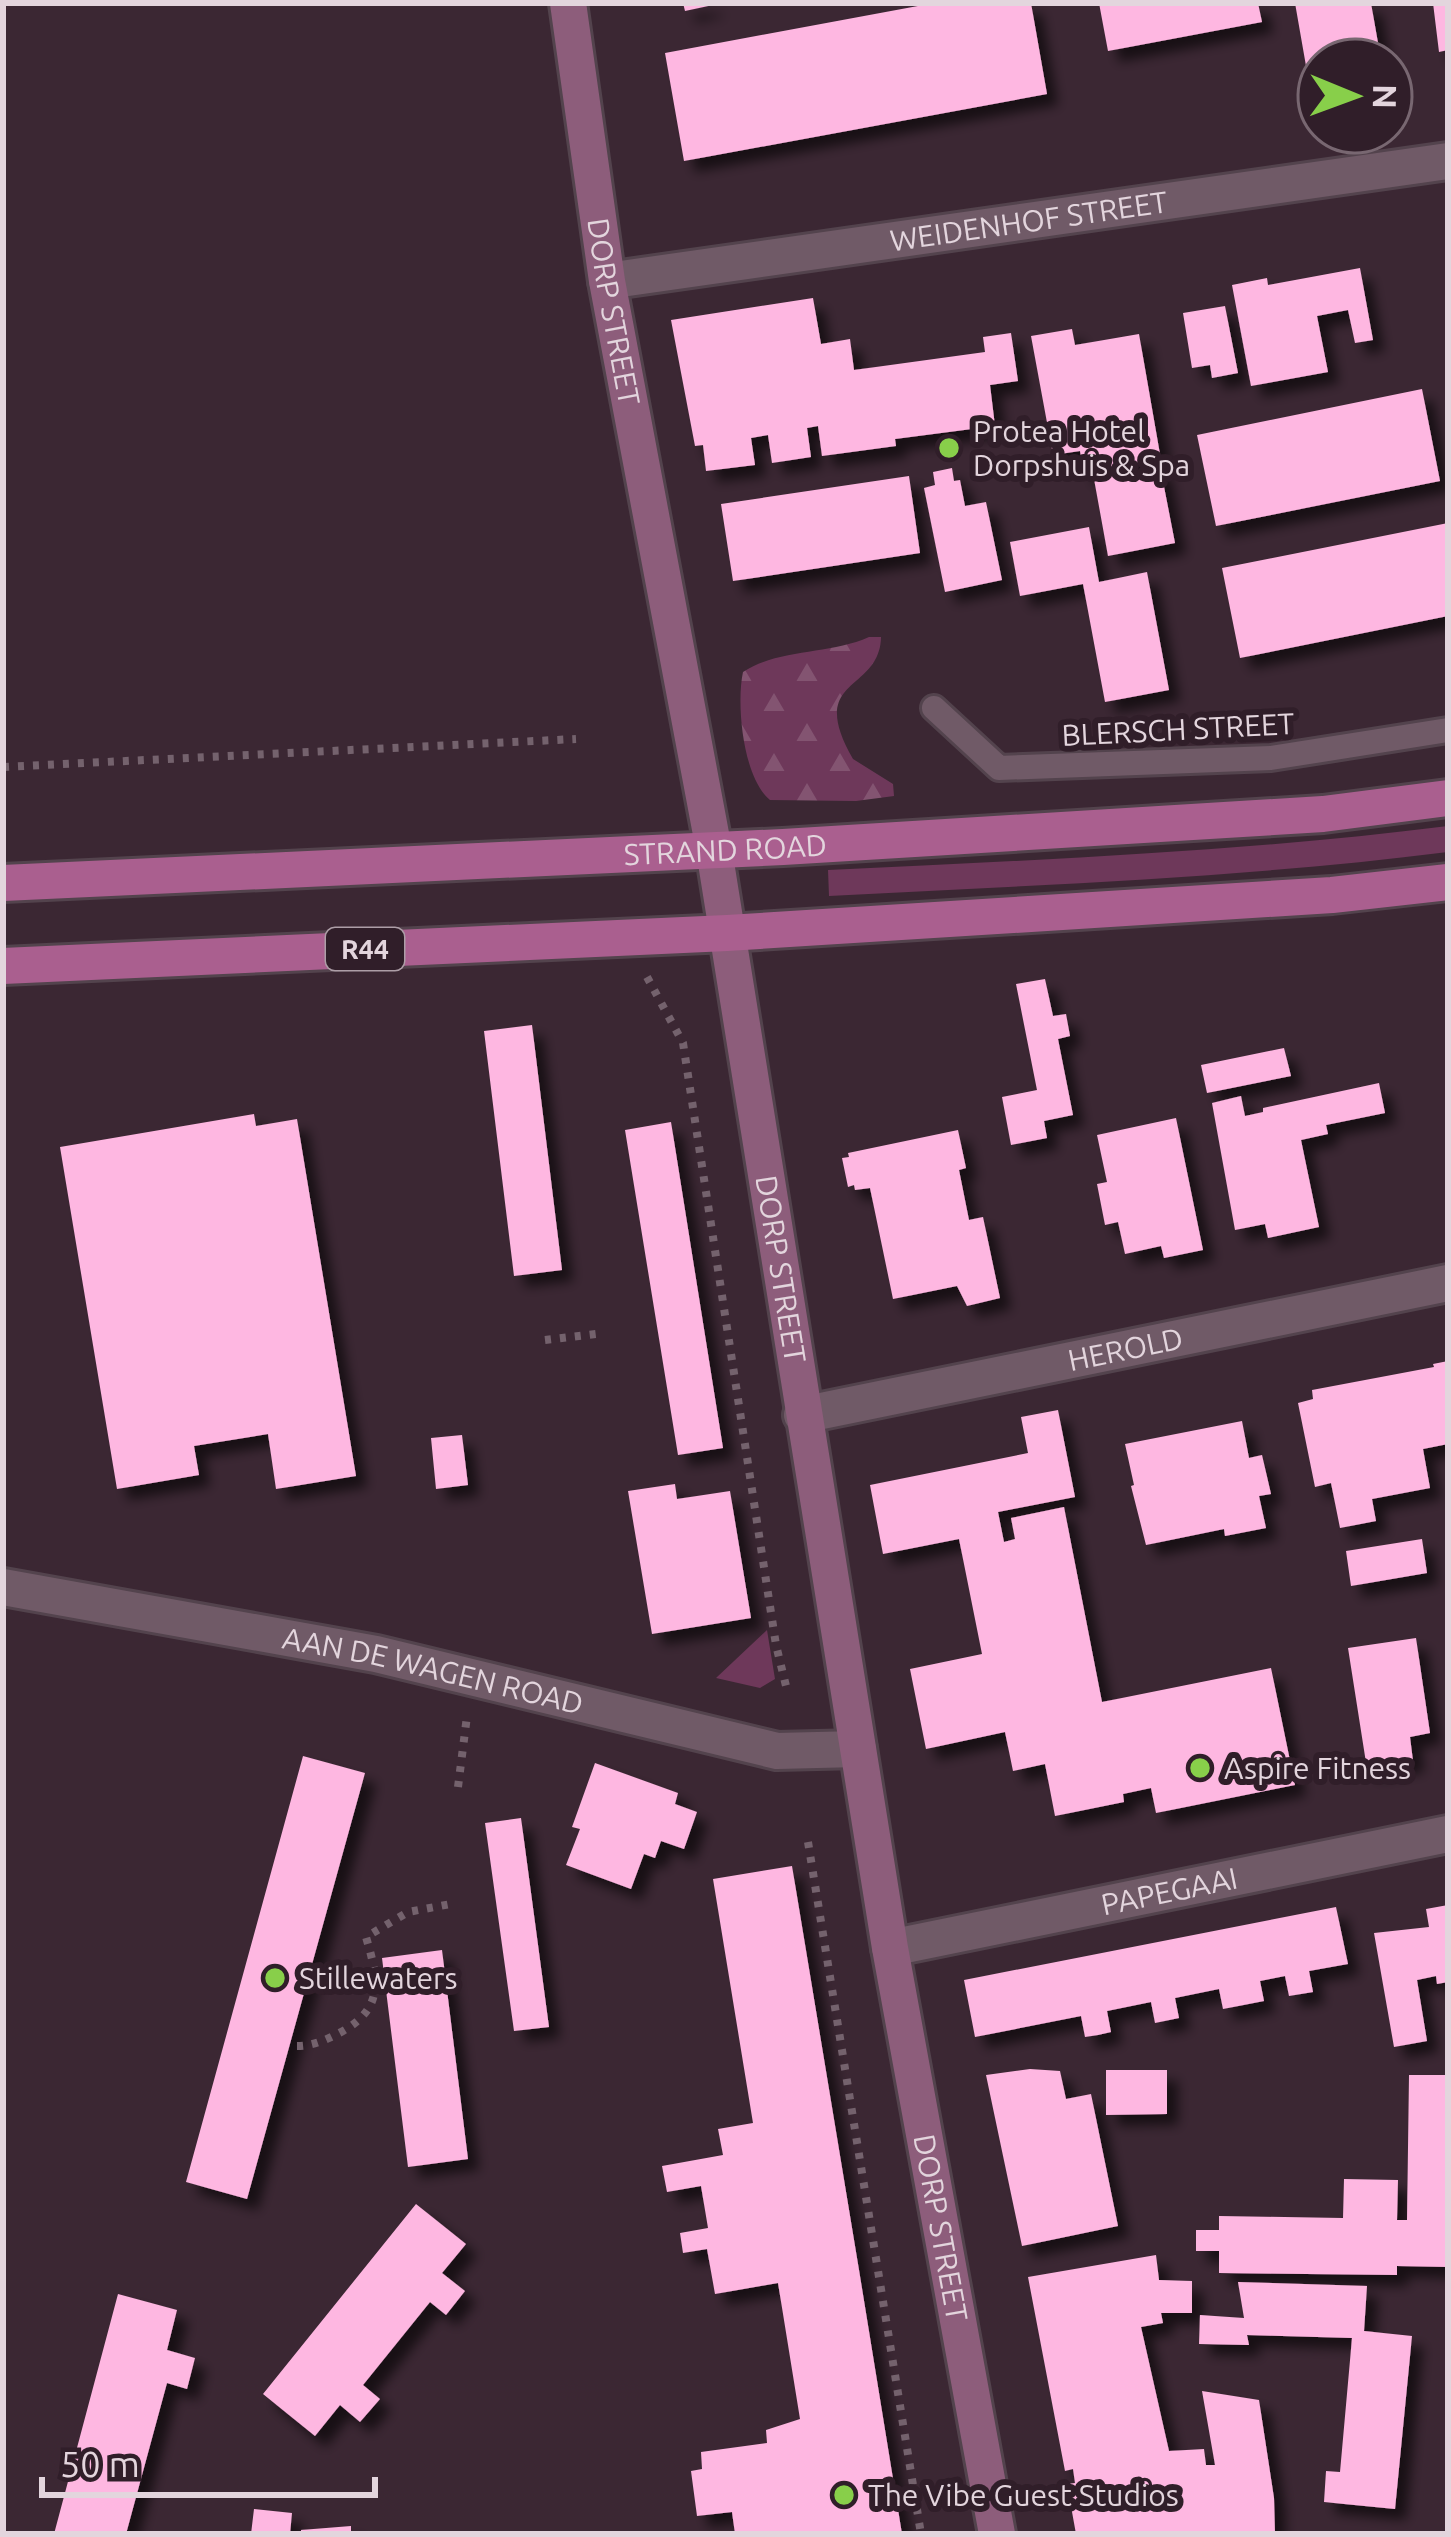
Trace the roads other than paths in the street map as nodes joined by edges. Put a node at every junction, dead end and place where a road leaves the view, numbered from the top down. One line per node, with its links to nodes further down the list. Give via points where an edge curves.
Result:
1 (568, 3): 3 (street, DORP STREET)
2 (1448, 161): 3 (street, WEIDENHOF STREET)
3 (607, 281): 7 (street, DORP STREET)
4 (934, 708): 5 (lane, BLERSCH STREET, via 999,768 1271,758)
5 (1448, 730)
6 (1448, 798): 7 (main road, STRAND ROAD, via 1323,814)
7 (714, 850): 9 (main road, STRAND ROAD); 10 (street, DORP STREET)
8 (1448, 882): 10 (main road, R44)
9 (3, 883)
10 (727, 933): 11 (main road, R44); 13 (street, DORP STREET)
11 (3, 966)
12 (1448, 1283): 13 (street, HEROLD)
13 (802, 1414): 15 (street, DORP STREET)
14 (3, 1587): 15 (street, AAN DE WAGEN ROAD, via 392,1657 777,1751)
15 (858, 1749): 17 (street, DORP STREET)
16 (1448, 1834): 17 (street, PAPEGAAI)
17 (890, 1948): 18 (street, DORP STREET)
18 (997, 2534)

